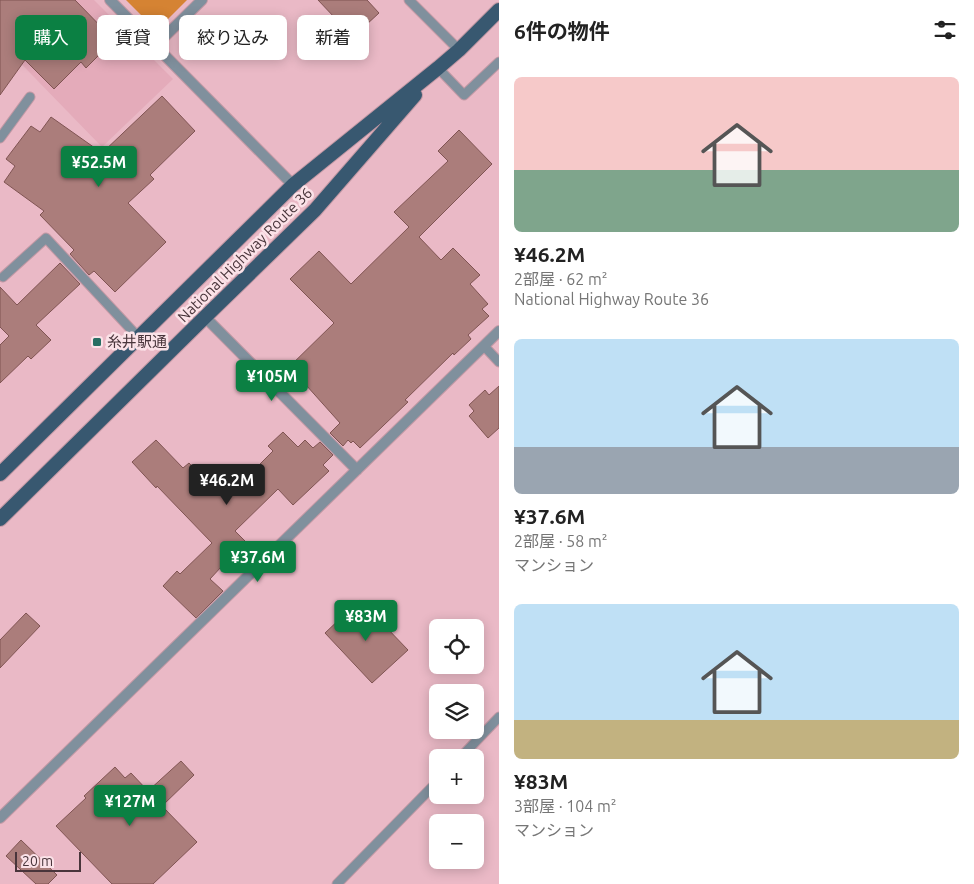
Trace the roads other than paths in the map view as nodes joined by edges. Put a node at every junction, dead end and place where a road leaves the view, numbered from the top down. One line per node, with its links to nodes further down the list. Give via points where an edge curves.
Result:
1 (110, 0): 5 (street)
2 (202, 0): 6 (street)
3 (409, 0): 7 (lane)
4 (499, 10): 7 (highway, National Highway Route 36)
5 (125, 15)
6 (169, 32)
7 (459, 50): 10 (highway, National Highway Route 36)
8 (169, 60): 13 (street)
9 (499, 62): 10 (lane, via 464,96)
10 (438, 68): 13 (highway, National Highway Route 36); 15 (highway, National Highway Route 36, via 315,210)
11 (30, 97): 12 (lane)
12 (0, 138)
13 (293, 185): 17 (highway, National Highway Route 36)
14 (3, 277): 17 (lane, via 46,238)
15 (205, 317): 20 (street); 22 (highway, National Highway Route 36)
16 (499, 331): 18 (street)
17 (139, 338): 21 (highway, National Highway Route 36)
18 (484, 346): 19 (lane); 20 (street)
19 (499, 362)
20 (357, 470): 26 (street)
21 (0, 474)
22 (0, 519)
23 (499, 717): 24 (lane)
24 (469, 749)
25 (429, 790): 27 (lane)
26 (0, 818)
27 (338, 884)

